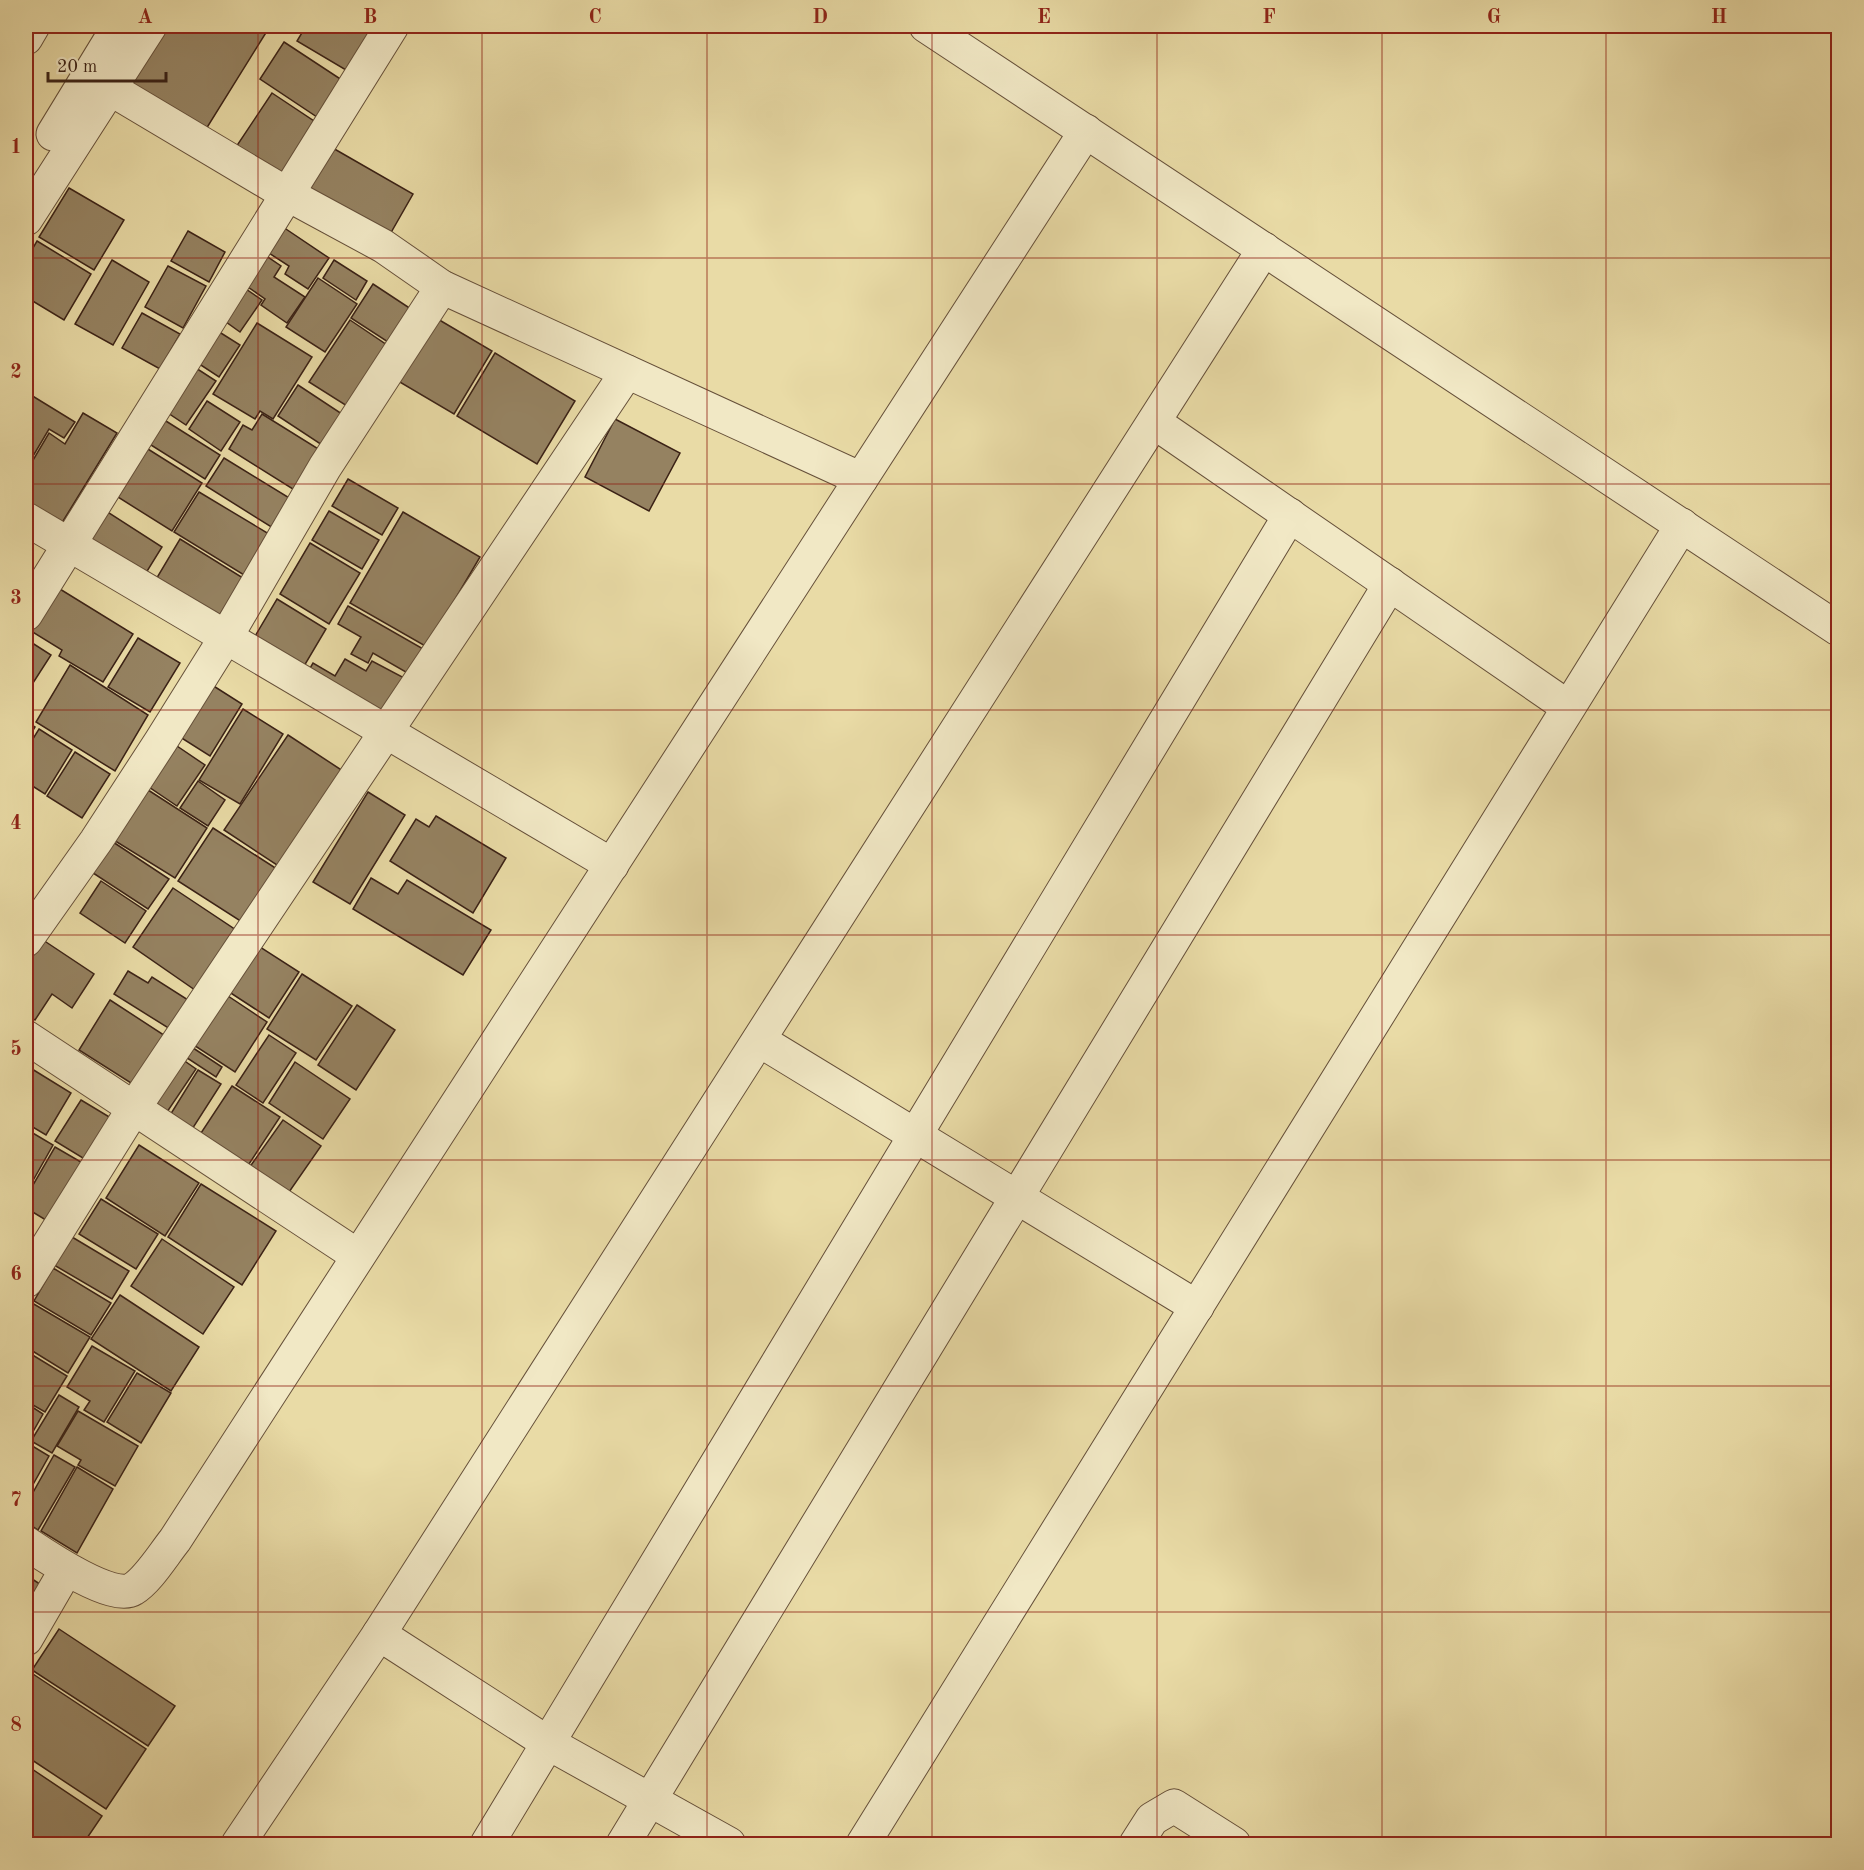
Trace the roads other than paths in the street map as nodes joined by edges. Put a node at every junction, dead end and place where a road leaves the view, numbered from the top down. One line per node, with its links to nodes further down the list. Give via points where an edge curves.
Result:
1 (33, 26): 6 (street)
2 (119, 26): 9 (street)
3 (150, 26): 7 (street)
4 (392, 26): 10 (street)
5 (926, 26): 8 (street)
6 (26, 38)
7 (110, 88): 10 (street); 11 (street)
8 (1086, 131): 12 (street); 16 (street)
9 (26, 179)
10 (287, 194): 13 (street, via 383,246); 20 (street)
11 (26, 219)
12 (1264, 249): 15 (street); 19 (street)
13 (442, 287): 14 (street); 24 (street, via 325,467)
14 (627, 372): 16 (street); 26 (street)
15 (1154, 422): 17 (street); 30 (street)
16 (861, 479): 27 (street)
17 (1290, 515): 21 (street); 32 (street)
18 (26, 519): 20 (street)
19 (1682, 525): 23 (street); 25 (street)
20 (69, 544): 22 (street); 24 (street)
21 (1390, 584): 25 (street); 33 (street)
22 (26, 615)
23 (1839, 628)
24 (226, 637): 26 (street); 28 (street, via 96,841)
25 (1568, 707): 36 (street)
26 (385, 731): 27 (street); 31 (street)
27 (612, 865): 34 (street)
28 (26, 940)
29 (26, 1037): 31 (street)
30 (759, 1040): 32 (street); 39 (street)
31 (134, 1108): 34 (street); 35 (street)
32 (915, 1136): 33 (street); 41 (street)
33 (1017, 1197): 36 (street); 42 (street)
34 (358, 1256): 38 (street, via 175,1540 139,1584 131,1591 118,1593)
35 (26, 1281)
36 (1197, 1306): 47 (street)
37 (26, 1543): 38 (street)
38 (66, 1570): 40 (street)
39 (379, 1634): 41 (street); 43 (street)
40 (26, 1639)
41 (548, 1743): 42 (street); 44 (street)
42 (650, 1800): 45 (street); 46 (street)
43 (238, 1845)
44 (487, 1845)
45 (623, 1845)
46 (729, 1845)
47 (863, 1845)
48 (1136, 1845): 49 (street, via 1152,1819 1174,1806)
49 (1234, 1845)

